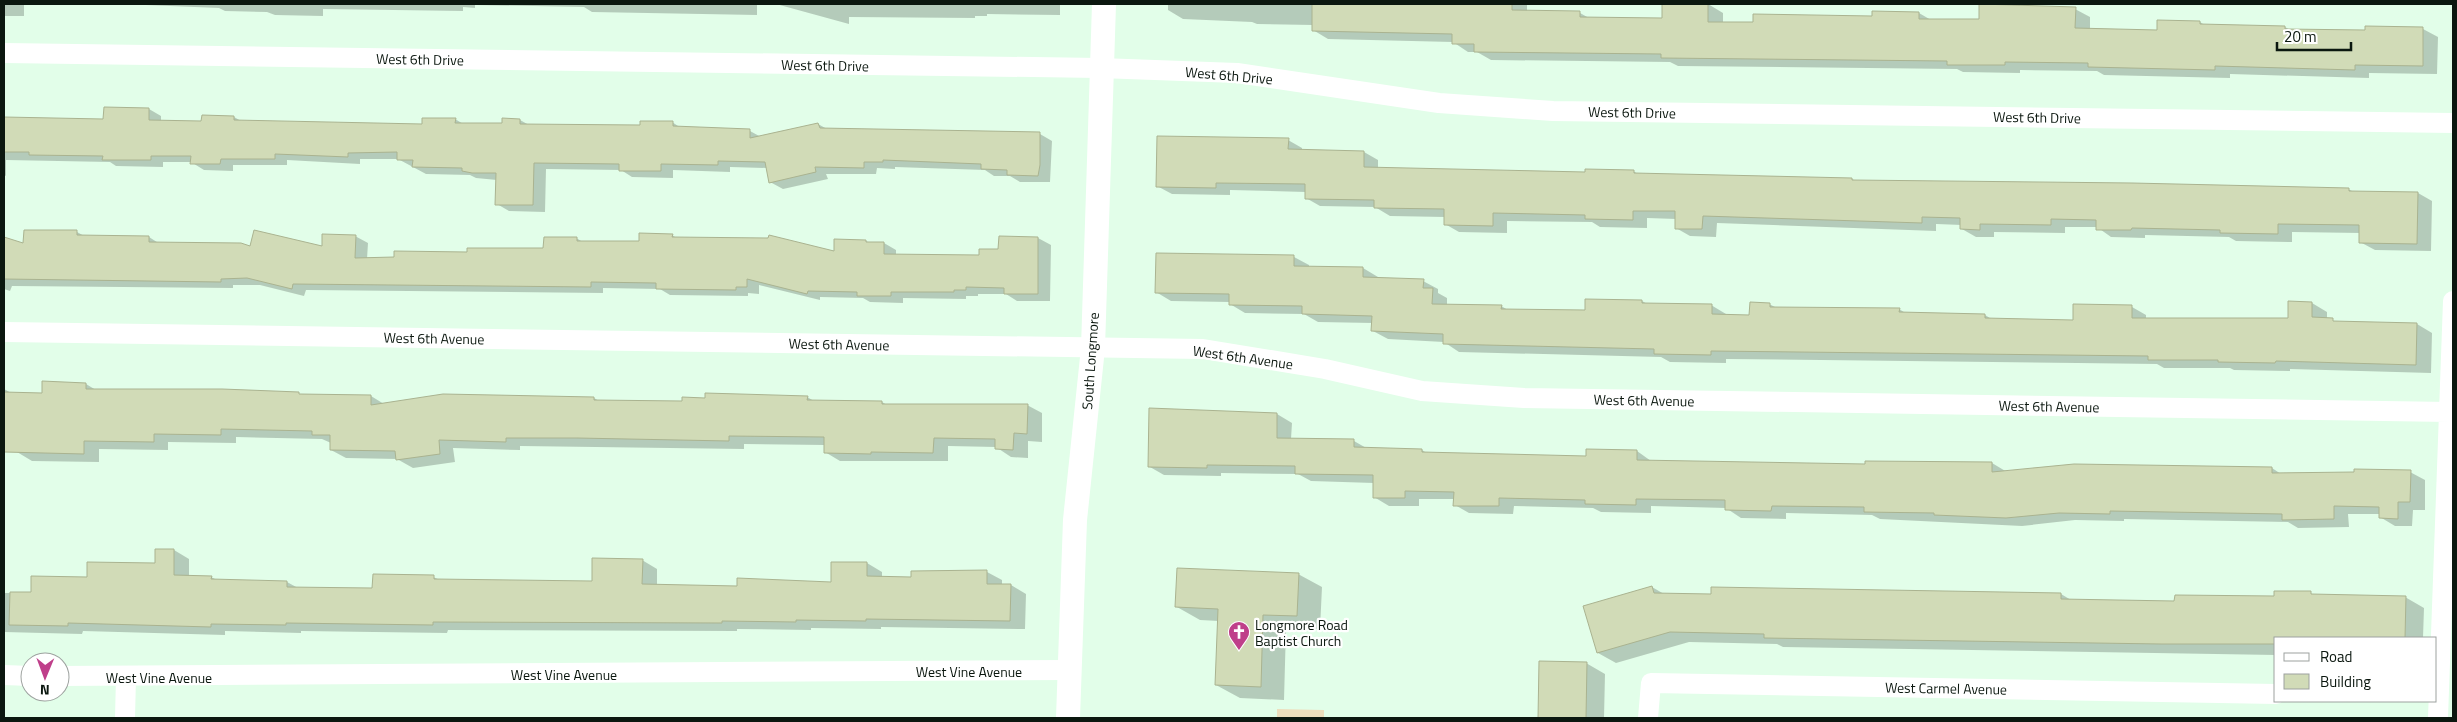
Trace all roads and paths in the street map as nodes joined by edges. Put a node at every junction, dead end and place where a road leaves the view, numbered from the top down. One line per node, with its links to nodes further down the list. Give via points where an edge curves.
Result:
1 (1104, 4): 3 (street, South Longmore)
2 (4, 53): 3 (street, West 6th Drive)
3 (1100, 68): 4 (street, West 6th Drive, via 1237,73 1438,103 1553,110); 7 (street, South Longmore)
4 (2453, 123)
5 (2453, 300): 8 (street)
6 (4, 332): 7 (street, West 6th Avenue)
7 (1093, 348): 8 (street, West 6th Avenue, via 1203,349 1325,369 1422,391 1524,398); 9 (street, South Longmore, via 1076,520)
8 (2449, 412): 15 (street)
9 (1068, 670): 13 (street, West Vine Avenue); 17 (street, South Longmore)
10 (4, 675): 11 (street)
11 (20, 676)
12 (70, 676): 13 (street, West Vine Avenue)
13 (126, 677): 16 (street)
14 (2274, 694): 18 (street, West Carmel Avenue, via 1651,683)
15 (2437, 697): 19 (street)
16 (125, 718)
17 (1068, 718)
18 (1648, 718)
19 (2438, 718)

